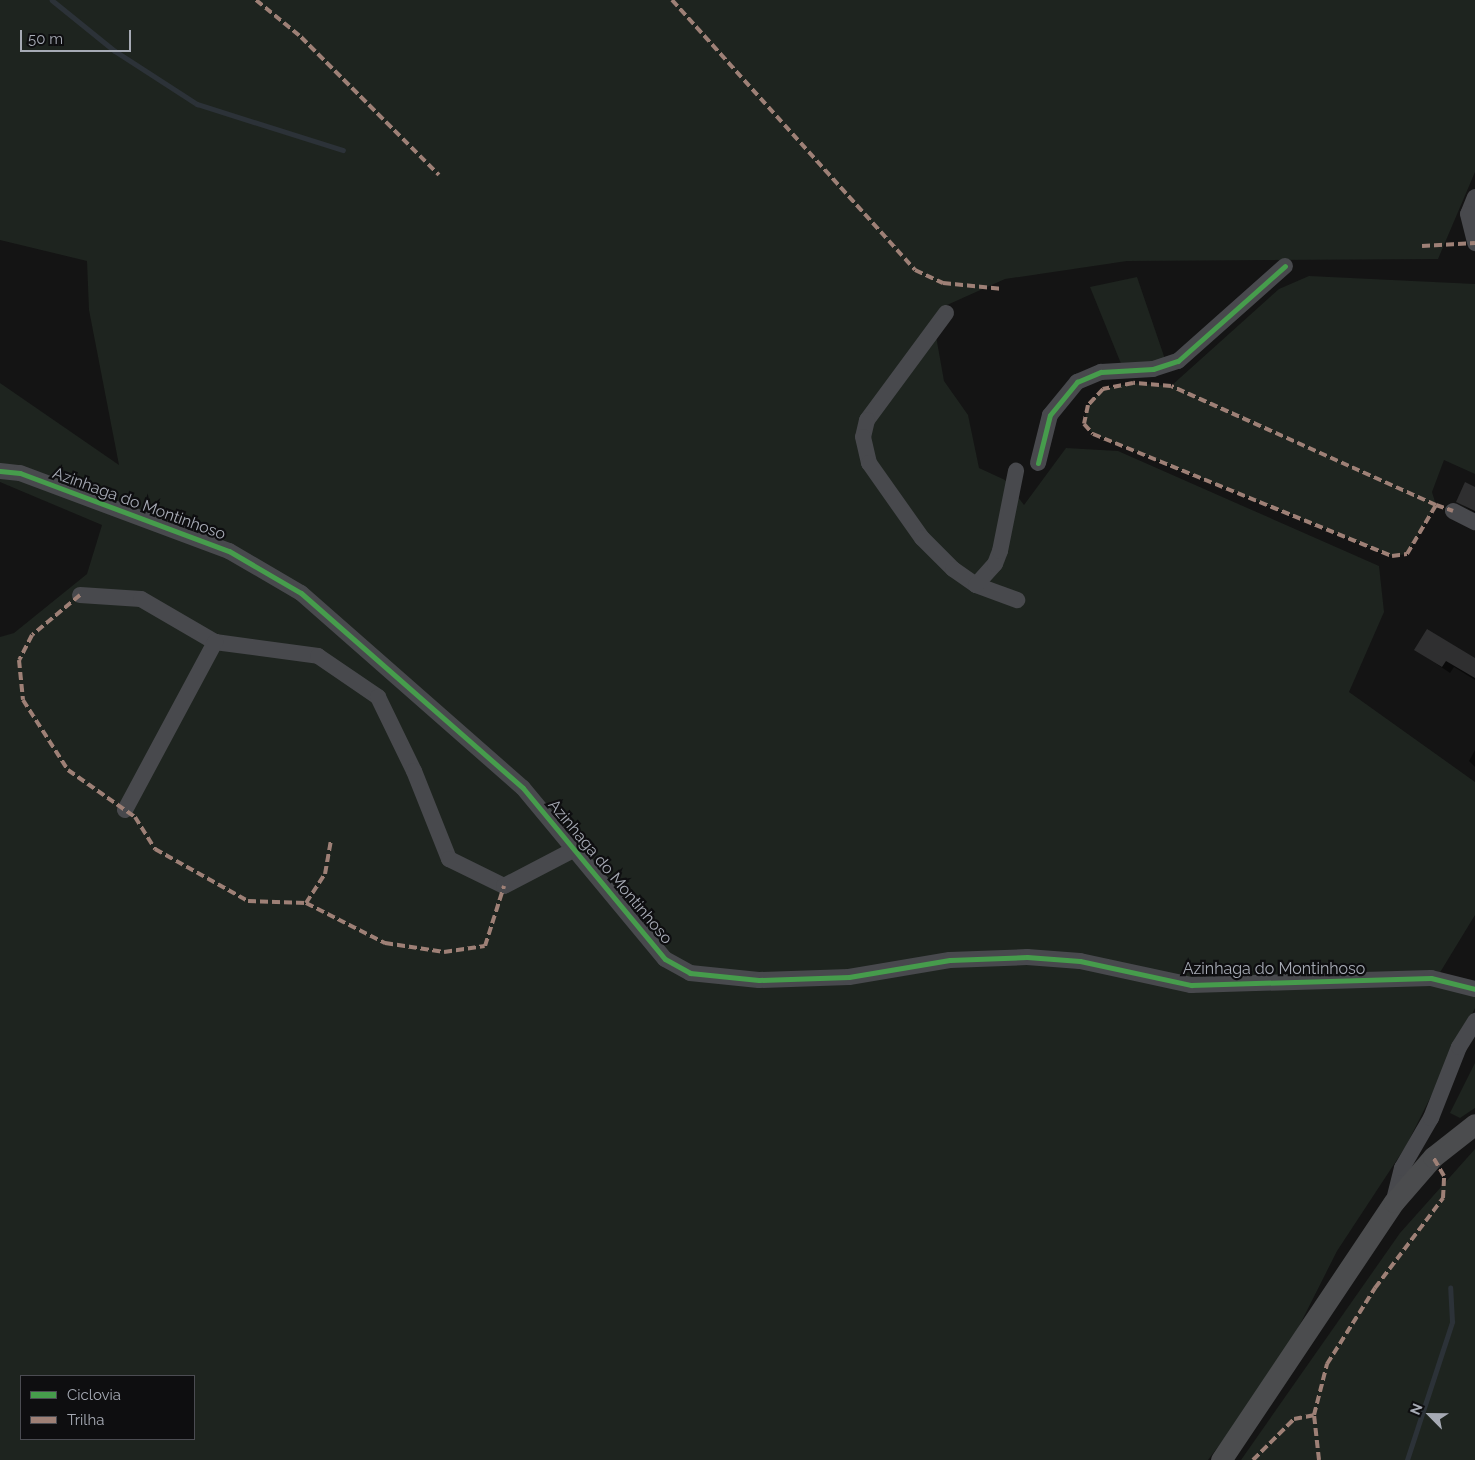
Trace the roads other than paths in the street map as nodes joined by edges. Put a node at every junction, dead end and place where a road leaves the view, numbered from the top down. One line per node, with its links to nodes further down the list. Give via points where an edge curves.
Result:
1 (1475, 197): 2 (street, via 1468,214)
2 (1475, 243)
3 (1285, 266): 5 (street, via 1178,361 1153,369 1094,373 1077,382 1050,415)
4 (946, 313): 10 (street, via 881,397 863,437 869,463 889,497 922,538)
5 (1038, 462)
6 (0, 471): 15 (street, Azinhaga do Montinhoso, via 20,473 229,551 301,593 523,788)
7 (1016, 471): 10 (street, via 997,557)
8 (1453, 511): 9 (street)
9 (1475, 522)
10 (976, 585): 12 (street)
11 (80, 595): 13 (street, via 142,600)
12 (1017, 600)
13 (215, 642): 14 (street); 15 (street, via 318,656 378,697 414,772 449,859 504,886)
14 (125, 810)
15 (577, 848): 16 (street, Azinhaga do Montinhoso, via 665,959 690,973 760,980 849,977 950,960 1027,957 1080,961 1191,985 1431,978)
16 (1475, 989)
17 (1475, 1021): 19 (street, via 1459,1047 1431,1118 1402,1168)
18 (1475, 1124): 19 (main road, via 1433,1157)
19 (1394, 1202): 20 (main road)
20 (1221, 1460)

